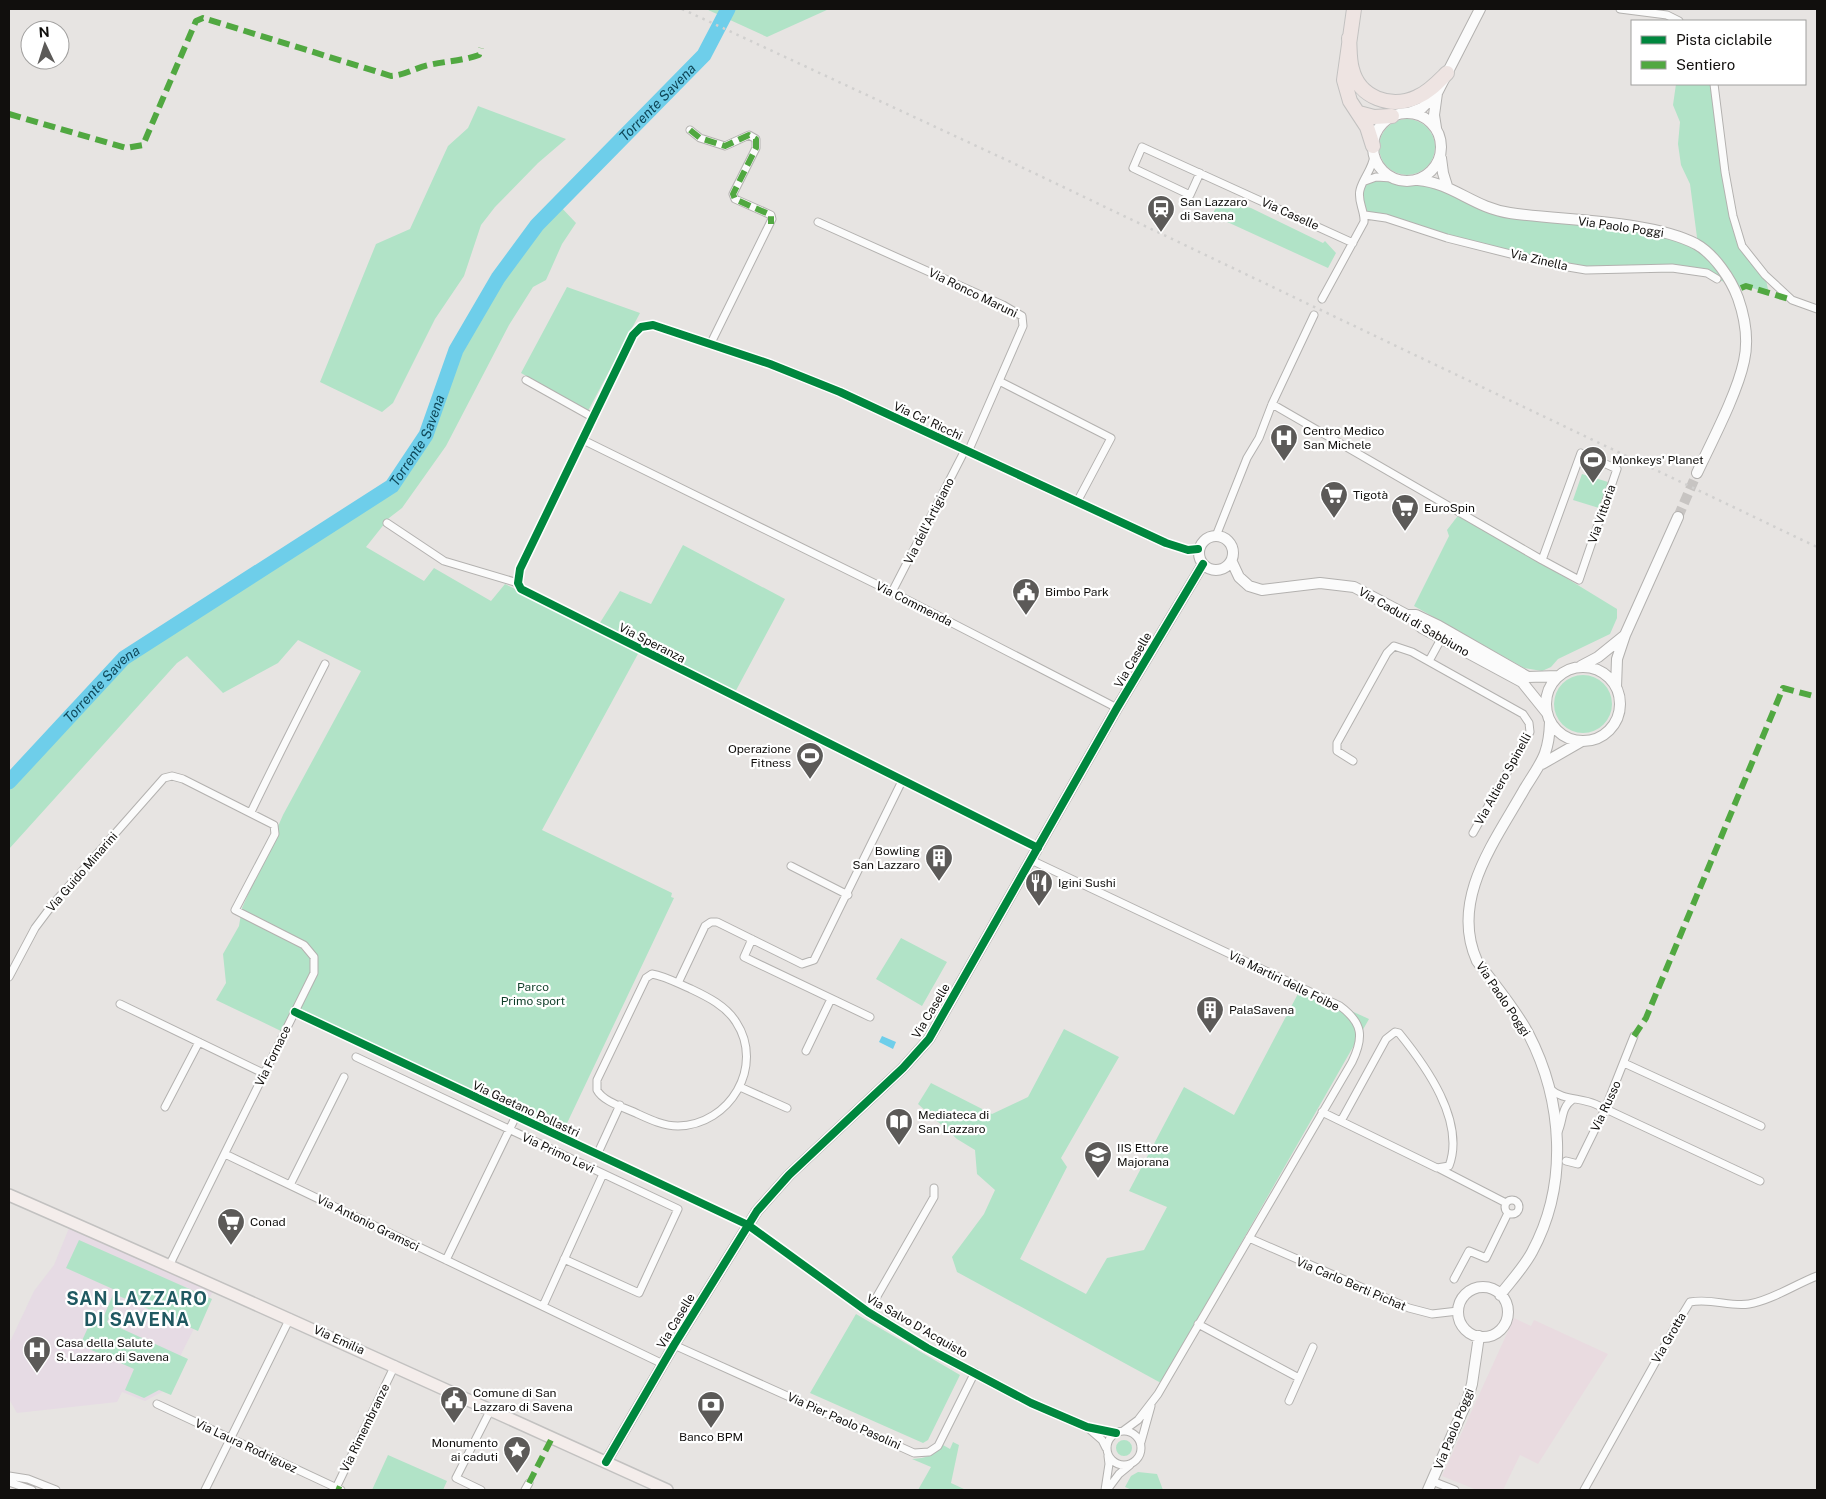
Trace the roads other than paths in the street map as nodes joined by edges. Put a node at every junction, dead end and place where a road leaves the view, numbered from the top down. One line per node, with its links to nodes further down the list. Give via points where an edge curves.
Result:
1 (1354, 9): 5 (highway)
2 (1480, 9): 6 (main road)
3 (1620, 9): 4 (street, via 1667,15)
4 (1677, 20)
5 (1349, 38): 6 (highway, via 1355,79 1365,92 1378,100 1404,102 1416,98); 9 (highway, via 1344,80 1350,101)
6 (1447, 73): 8 (main road)
7 (1714, 85): 26 (street, via 1725,172 1742,246 1765,275 1792,300)
8 (1437, 93): 10 (main road, via 1422,108); 12 (main road, via 1434,115)
9 (1360, 113): 11 (highway, via 1374,117); 14 (highway)
10 (1409, 113): 11 (main road); 12 (main road, via 1421,116)
11 (1392, 116): 14 (main road, via 1375,135)
12 (1437, 129): 15 (main road)
13 (690, 130): 28 (street, via 700,138 725,146 749,135 756,139 756,148 733,194 735,199 766,212 772,219)
14 (1373, 151): 17 (main road, via 1380,169); 19 (street, via 1372,167)
15 (1441, 156): 18 (main road, via 1433,171); 20 (main road, via 1442,174)
16 (1200, 173): 16 (street, Via Caselle, via 1142,147 1133,168 1190,195); 23 (street, Via Caselle)
17 (1392, 178): 18 (main road); 19 (street)
18 (1418, 180): 20 (main road)
19 (1365, 181): 21 (street, via 1359,196)
20 (1447, 186): 35 (main road, Via Paolo Poggi, via 1472,202 1496,210 1675,236 1698,245 1717,264 1736,292 1746,348 1742,370)
21 (1365, 215): 23 (street); 24 (street, Via Zinella, via 1550,264 1586,270 1672,268 1707,273)
22 (818, 222): 30 (street, Via Ronco Maruni, via 1022,316 1022,326)
23 (1354, 243): 25 (street)
24 (1717, 279)
25 (1322, 299)
26 (1817, 309)
27 (1314, 315): 31 (street)
28 (710, 345): 32 (street, Via Ca' Ricchi, via 656,326 644,326 633,335); 34 (street, Via Ca' Ricchi, via 806,378)
29 (526, 380): 32 (street)
30 (999, 381): 34 (street, Via Ronco Maruni); 36 (street, via 1110,438)
31 (1272, 404): 39 (street, via 1232,491); 41 (street, Via Vittoria)
32 (594, 418): 33 (street)
33 (583, 440): 46 (street, via 520,569); 47 (street, Via Commenda)
34 (967, 451): 36 (street, Via Ca' Ricchi); 47 (street, Via dell'Artigiano)
35 (1697, 473)
36 (1077, 502): 40 (street, Via Ca' Ricchi, via 1166,543 1188,550)
37 (1678, 517): 49 (main road)
38 (387, 523): 46 (street, via 444,561)
39 (1216, 536): 40 (main road); 42 (main road, via 1233,547)
40 (1198, 549): 43 (main road)
41 (1542, 560): 41 (street, Via Vittoria, via 1579,580 1618,468 1581,453)
42 (1232, 562): 44 (main road); 45 (main road)
43 (1202, 564): 44 (main road, via 1210,570); 56 (main road, Via Caselle)
44 (1217, 570): 45 (main road, Via Caduti di Sabbiuno)
45 (1239, 577): 48 (main road, Via Caduti di Sabbiuno, via 1249,586 1262,590 1306,584 1347,586)
46 (518, 583): 62 (street, Via Speranza, via 530,595)
47 (892, 592): 56 (street, Via Commenda)
48 (1407, 615): 50 (main road, Via Caduti di Sabbiuno); 54 (main road, via 1416,615 1439,626 1523,675 1540,678)
49 (1625, 635): 53 (main road); 55 (main road, via 1617,659)
50 (1441, 639): 51 (street); 57 (main road, Via Caduti di Sabbiuno, via 1516,678 1533,694)
51 (1429, 661): 59 (street, Via Altiero Spinelli, via 1401,646 1392,647 1337,743 1337,751); 64 (street, Via Altiero Spinelli, via 1523,714 1531,727)
52 (325, 664): 63 (street)
53 (1581, 666): 54 (main road); 55 (main road, via 1601,671)
54 (1558, 676): 57 (main road, via 1548,690)
55 (1616, 687): 58 (main road, via 1620,700 1619,715 1614,725 1594,740)
56 (1117, 708): 65 (main road, Via Caselle)
57 (1548, 717): 58 (main road, via 1558,732); 60 (main road, via 1550,742)
58 (1582, 741): 60 (main road)
59 (1353, 761)
60 (1542, 764): 84 (main road, Via Paolo Poggi, via 1481,865 1472,890 1469,932 1477,961 1527,1032)
61 (168, 776): 63 (street, Via Fornace, via 183,779); 70 (street, Via Guido Minarini, via 53,904 35,928)
62 (902, 781): 65 (street, Via Speranza); 68 (street)
63 (251, 812): 74 (street, Via Fornace, via 274,825 275,834 235,910 304,945 314,957 314,973)
64 (1473, 833)
65 (1038, 848): 66 (main road, Via Caselle)
66 (1031, 860): 90 (street, Via Martiri delle Foibe, via 1329,1001 1350,1014 1360,1030 1358,1050); 107 (main road, Via Caselle, via 923,1047 782,1182)
67 (791, 866): 68 (street)
68 (848, 895): 69 (street, via 818,955 808,963 802,964)
69 (752, 940): 71 (street, via 716,922 708,923); 72 (street, via 744,957)
70 (9, 977)
71 (678, 983): 83 (street, via 714,1001 736,1022 746,1053 746,1068); 86 (street, via 656,974 646,978 596,1083 598,1093)
72 (832, 999): 75 (street); 78 (street)
73 (120, 1004): 77 (street)
74 (295, 1012): 81 (street, Via Fornace); 91 (street, Via Gaetano Pollastri)
75 (870, 1017)
76 (1634, 1036): 80 (street, Via Russo)
77 (199, 1042): 81 (street); 87 (street)
78 (806, 1052)
79 (356, 1057): 94 (street, Via Primo Levi)
80 (1624, 1063): 89 (street, Via Russo); 93 (street)
81 (265, 1074): 96 (street, Via Fornace)
82 (344, 1077): 102 (street)
83 (740, 1086): 86 (street, via 720,1112 706,1120 685,1125 660,1123); 88 (street)
84 (1550, 1088): 85 (street, via 1557,1095); 95 (main road, Via Paolo Poggi)
85 (1573, 1099): 89 (street, via 1583,1099); 95 (street, via 1565,1106 1563,1124)
86 (620, 1105): 97 (street)
87 (165, 1107)
88 (787, 1108)
89 (1605, 1109): 98 (street, Via Russo, via 1578,1164); 101 (street)
90 (1322, 1112): 92 (street); 108 (street, Via Martiri delle Foibe)
91 (516, 1116): 94 (street); 97 (street, Via Gaetano Pollastri)
92 (1341, 1121): 99 (street); 99 (street, via 1386,1039 1395,1032 1399,1033 1435,1084 1451,1126 1452,1158 1449,1166)
93 (1761, 1126)
94 (509, 1130): 100 (street, Via Primo Levi); 110 (street)
95 (1557, 1134): 114 (main road, Via Paolo Poggi, via 1557,1167 1546,1220 1532,1254)
96 (225, 1154): 102 (street, Via Antonio Gramsci); 111 (street, Via Fornace)
97 (597, 1155): 107 (street, Via Gaetano Pollastri)
98 (1566, 1161)
99 (1437, 1168): 105 (street)
100 (603, 1174): 109 (street); 109 (street, Via Primo Levi, via 678,1209 639,1293)
101 (1760, 1181)
102 (290, 1185): 110 (street, Via Antonio Gramsci)
103 (934, 1188): 117 (street, via 934,1197)
104 (9, 1195): 111 (main road, Via Emilia)
105 (1506, 1203): 106 (street); 106 (street, via 1513,1200 1519,1207 1516,1213)
106 (1508, 1213): 113 (street, via 1486,1258 1470,1250)
107 (748, 1225): 117 (street, Via Salvo D'Acquisto); 121 (main road, Via Caselle)
108 (1249, 1238): 116 (street, Via Carlo Berti Pichat, via 1409,1308 1432,1314); 119 (street, Via Martiri delle Foibe)
109 (564, 1259): 115 (street)
110 (446, 1260): 115 (street, Via Antonio Gramsci)
111 (169, 1266): 118 (main road, Via Emilia)
112 (1817, 1276): 152 (street, Via Grotta, via 1747,1305 1706,1300 1690,1302)
113 (1454, 1279)
114 (1500, 1294): 116 (main road, via 1486,1287 1478,1288 1463,1296); 120 (main road, via 1507,1310 1506,1321 1495,1333)
115 (542, 1306): 123 (street, Via Antonio Gramsci)
116 (1458, 1311): 120 (main road, via 1464,1328)
117 (868, 1312): 125 (street, Via Salvo D'Acquisto, via 927,1348)
118 (290, 1318): 124 (main road, Via Emilia); 133 (street)
119 (1198, 1324): 126 (street); 128 (street, Via Martiri delle Foibe)
120 (1479, 1336): 142 (main road, Via Paolo Poggi, via 1467,1401)
121 (674, 1345): 123 (main road, Via Caselle); 125 (street, Via Pier Paolo Pasolini, via 914,1453 929,1452 940,1443)
122 (1313, 1347): 126 (street)
123 (663, 1364): 136 (main road, Via Caselle)
124 (395, 1365): 130 (main road, Via Emilia); 144 (street, Via Rimembranze)
125 (975, 1372): 131 (street, Via Salvo D'Acquisto, via 1031,1404)
126 (1299, 1378): 127 (street)
127 (1289, 1401)
128 (1152, 1403): 132 (street, Via Martiri delle Foibe, via 1138,1420); 134 (street, Via Martiri delle Foibe)
129 (157, 1404): 133 (street, Via Laura Rodriguez)
130 (490, 1411): 136 (main road, Via Emilia); 147 (street, via 456,1478)
131 (1087, 1427): 132 (street); 135 (street, via 1102,1440)
132 (1120, 1432): 134 (street, via 1135,1434); 135 (street, Via Martiri delle Foibe, via 1109,1440)
133 (230, 1439): 144 (street, Via Laura Rodriguez); 146 (street)
134 (1141, 1442): 137 (street, Via Martiri delle Foibe, via 1140,1457)
135 (1108, 1453): 137 (street, via 1116,1464); 150 (street, Via Martiri delle Foibe)
136 (606, 1462): 149 (main road, Via Emilia)
137 (1130, 1465): 150 (street, Via Martiri delle Foibe)
138 (9, 1476): 139 (street)
139 (28, 1479): 143 (street); 145 (street)
140 (9, 1482): 143 (street)
141 (529, 1483): 148 (street)
142 (1430, 1486): 151 (street)
143 (29, 1489)
144 (337, 1489)
145 (56, 1490)
146 (205, 1490)
147 (481, 1490)
148 (525, 1490)
149 (667, 1490)
150 (1106, 1490)
151 (1455, 1490)
152 (1584, 1490)

